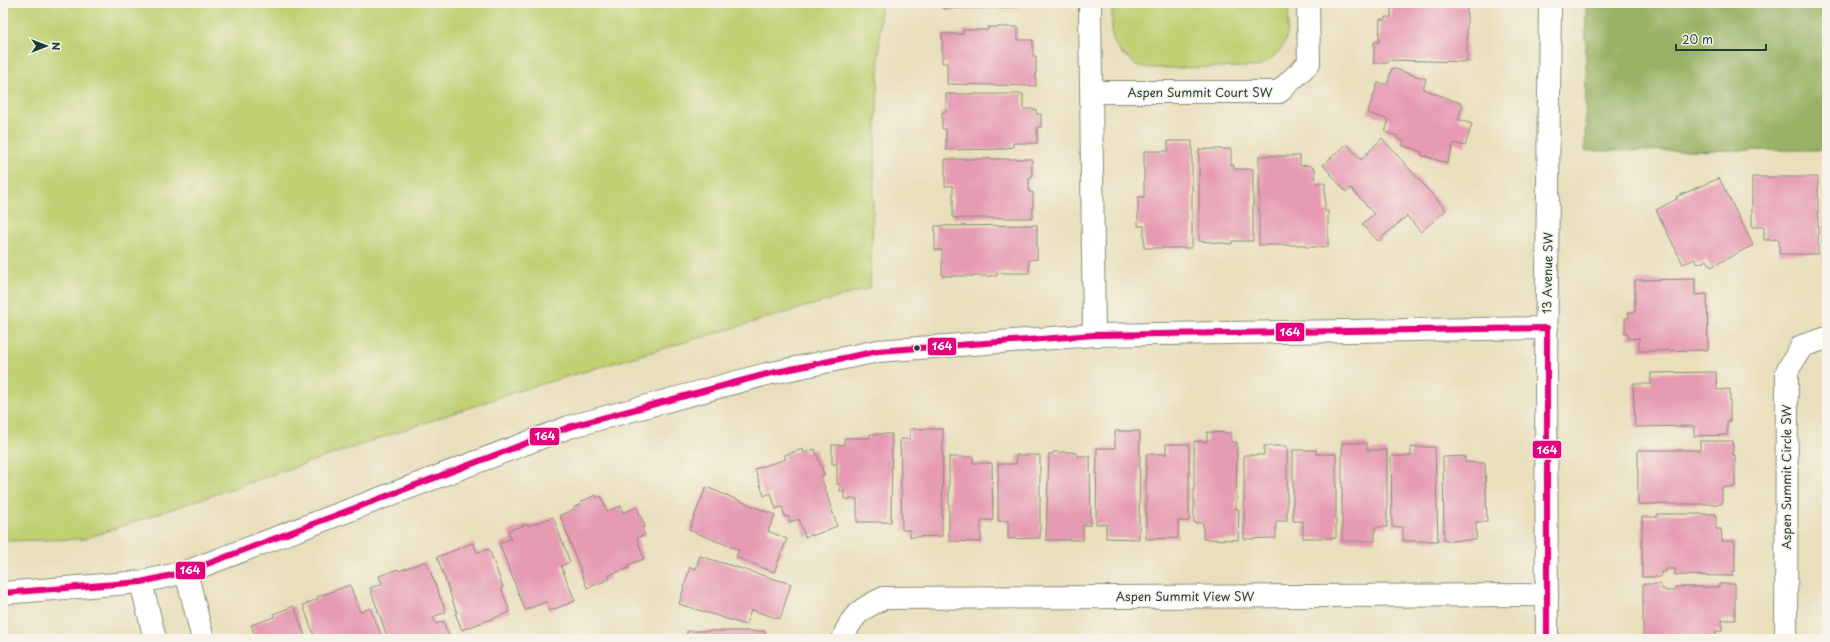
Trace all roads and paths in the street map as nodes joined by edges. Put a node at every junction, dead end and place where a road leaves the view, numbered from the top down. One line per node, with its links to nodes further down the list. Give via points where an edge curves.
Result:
1 (1090, 3): 4 (street)
2 (1308, 3): 4 (street, Aspen Summit Court SW, via 1309,63 1279,92)
3 (1550, 3): 5 (street, 13 Avenue SW)
4 (1092, 92): 6 (street)
5 (1547, 328): 6 (street); 11 (street, 13 Avenue SW)
6 (1094, 335): 8 (street, via 878,351 759,376 569,427)
7 (1827, 338): 16 (street, Aspen Summit Circle SW, via 1802,346 1787,371)
8 (186, 572): 9 (street); 13 (street)
9 (141, 582): 10 (street); 12 (street)
10 (3, 593)
11 (1547, 595): 14 (street, Aspen Summit View SW, via 884,598 865,606 848,624); 15 (street, 13 Avenue SW)
12 (155, 639)
13 (203, 639)
14 (844, 639)
15 (1547, 639)
16 (1786, 639)

